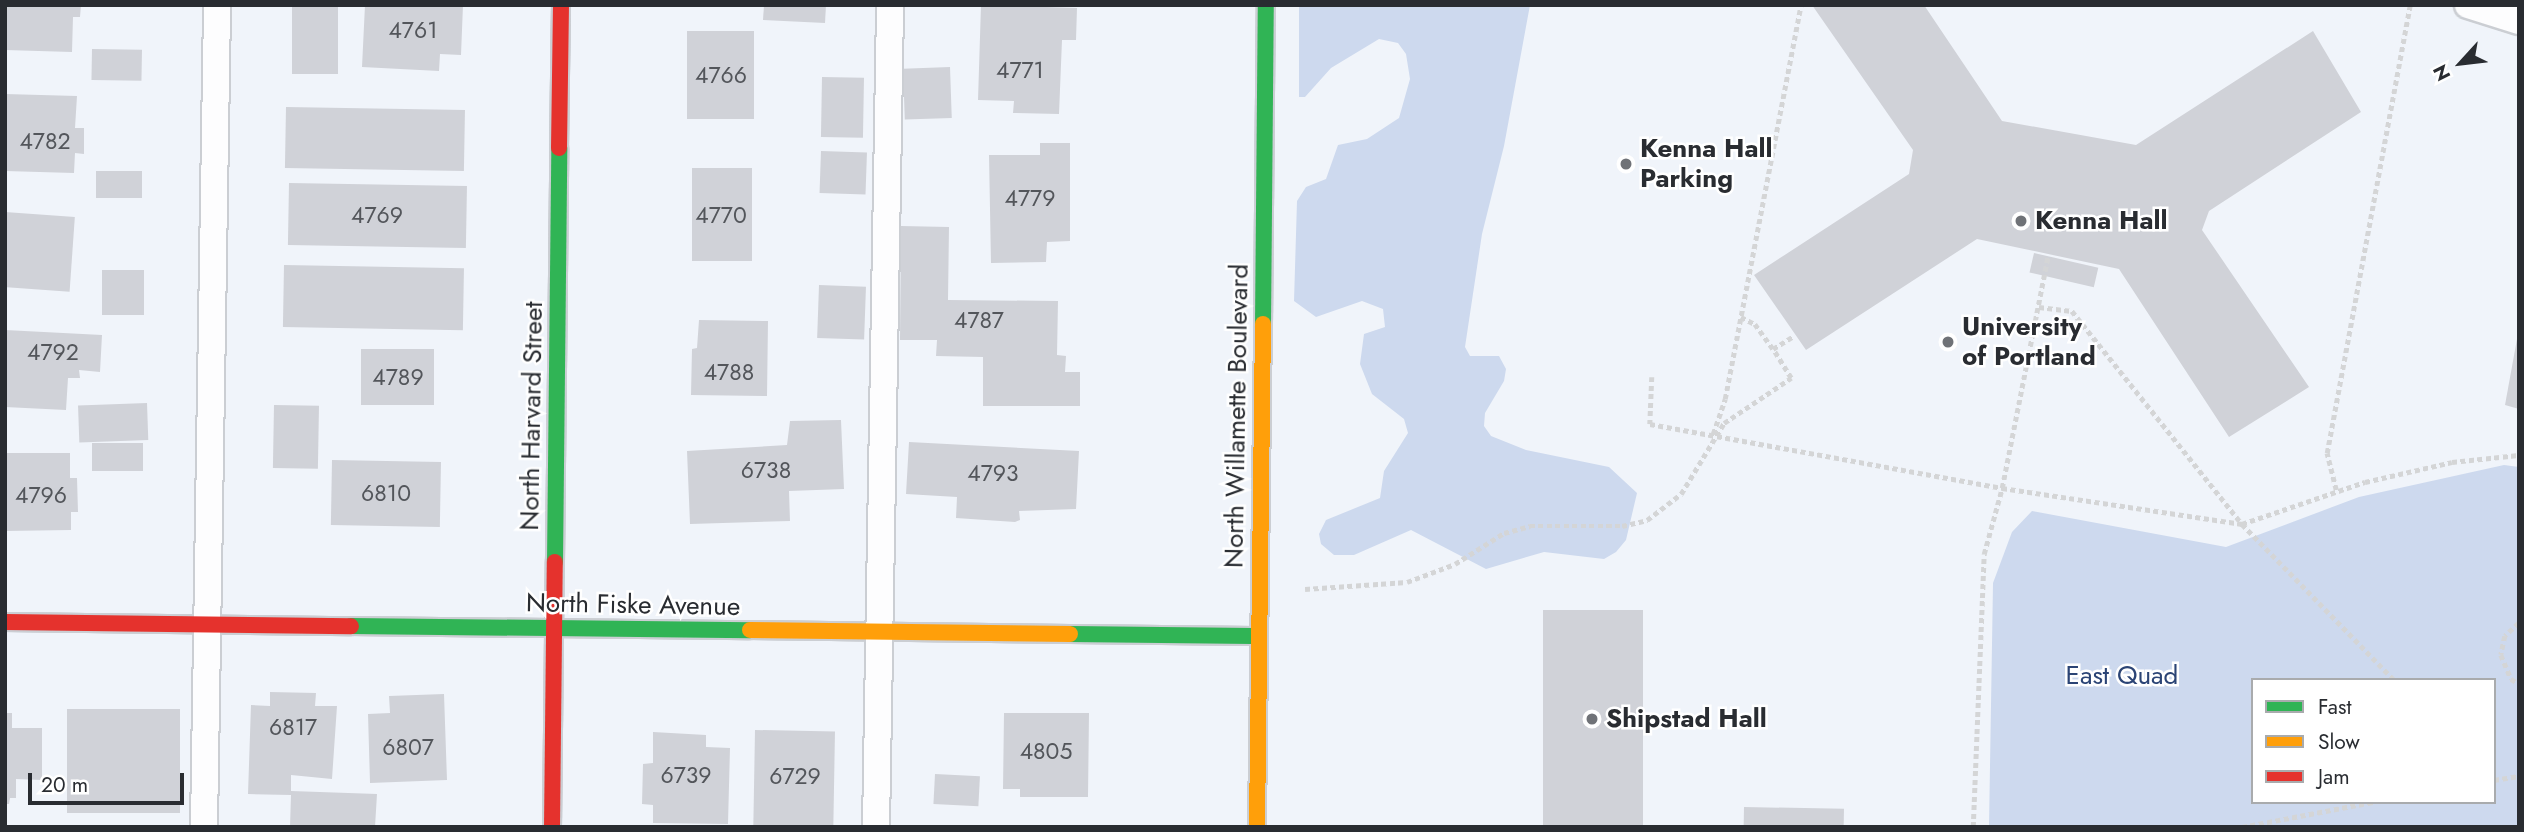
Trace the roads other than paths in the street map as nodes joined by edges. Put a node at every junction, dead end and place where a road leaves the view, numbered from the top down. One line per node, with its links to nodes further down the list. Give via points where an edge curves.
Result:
1 (218, 5): 8 (lane)
2 (561, 5): 9 (street, North Harvard Street)
3 (890, 5): 10 (lane)
4 (1266, 5): 11 (street, North Willamette Boulevard)
5 (2468, 5): 6 (lane)
6 (2519, 21)
7 (5, 622): 8 (street, North Fiske Avenue)
8 (207, 624): 9 (street, North Fiske Avenue); 12 (lane)
9 (554, 628): 10 (street, North Fiske Avenue); 13 (street, North Harvard Street)
10 (878, 632): 11 (street, North Fiske Avenue); 14 (lane)
11 (1259, 636): 15 (street, North Willamette Boulevard)
12 (204, 827)
13 (552, 827)
14 (876, 827)
15 (1257, 827)

